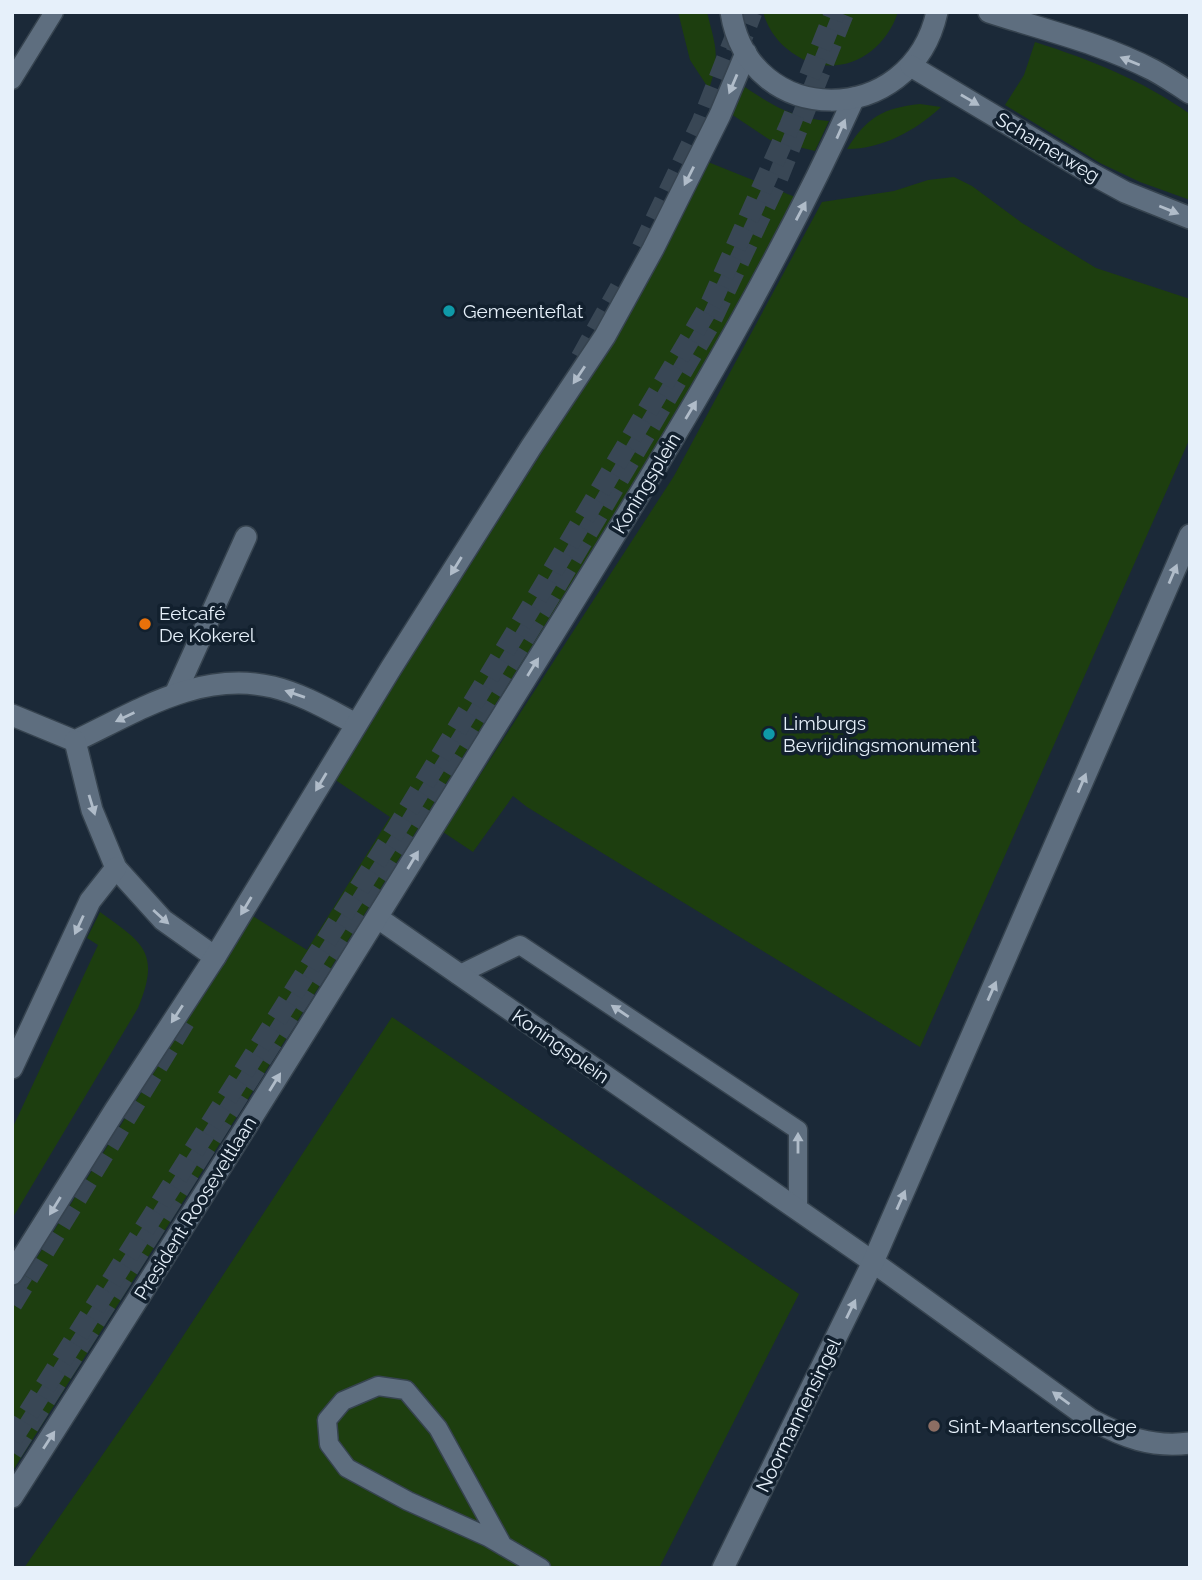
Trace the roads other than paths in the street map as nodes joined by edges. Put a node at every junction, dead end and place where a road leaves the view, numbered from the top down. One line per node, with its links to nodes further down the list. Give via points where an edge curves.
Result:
1 (54, 12): 7 (lane)
2 (731, 12): 5 (street)
3 (937, 12): 6 (street, via 929,40)
4 (989, 12): 8 (street, one-way to 4, via 1111,53)
5 (747, 53): 9 (street, via 767,76 793,92 824,100); 15 (street, one-way to 15, via 653,249 605,336)
6 (911, 66): 9 (street, via 891,83); 10 (street, Scharnerweg, one-way to 10, via 1090,173)
7 (12, 80)
8 (1190, 93)
9 (854, 98): 18 (street, Koningsplein, one-way to 9, via 725,353 804,205)
10 (1190, 218)
11 (1190, 536): 23 (street, one-way to 11)
12 (246, 537): 13 (street)
13 (176, 692): 15 (street, one-way to 13, via 271,687 224,683); 16 (street, one-way to 16)
14 (12, 715): 16 (street)
15 (356, 724): 19 (street, one-way to 19)
16 (75, 741): 17 (street, one-way to 17, via 92,810)
17 (116, 868): 19 (street, one-way to 19, via 163,920); 21 (street, one-way to 21, via 90,901)
18 (378, 919): 20 (street, Koningsplein); 26 (street, President Rooseveltlaan, one-way to 18)
19 (215, 957): 24 (street, one-way to 24)
20 (458, 975): 22 (street, Koningsplein); 22 (lane, one-way to 20, via 798,1130 520,945)
21 (12, 1068)
22 (798, 1211): 23 (street, Koningsplein)
23 (873, 1262): 25 (street, Koningsplein, one-way to 23, via 1167,1446 1122,1436 1090,1419); 29 (street, Noormannensingel, one-way to 23)
24 (12, 1274)
25 (1190, 1443)
26 (12, 1497)
27 (503, 1546): 27 (lane, via 347,1468 329,1444 327,1420 343,1401 378,1386 406,1390 438,1428); 28 (lane)
28 (541, 1568)
29 (723, 1568)

